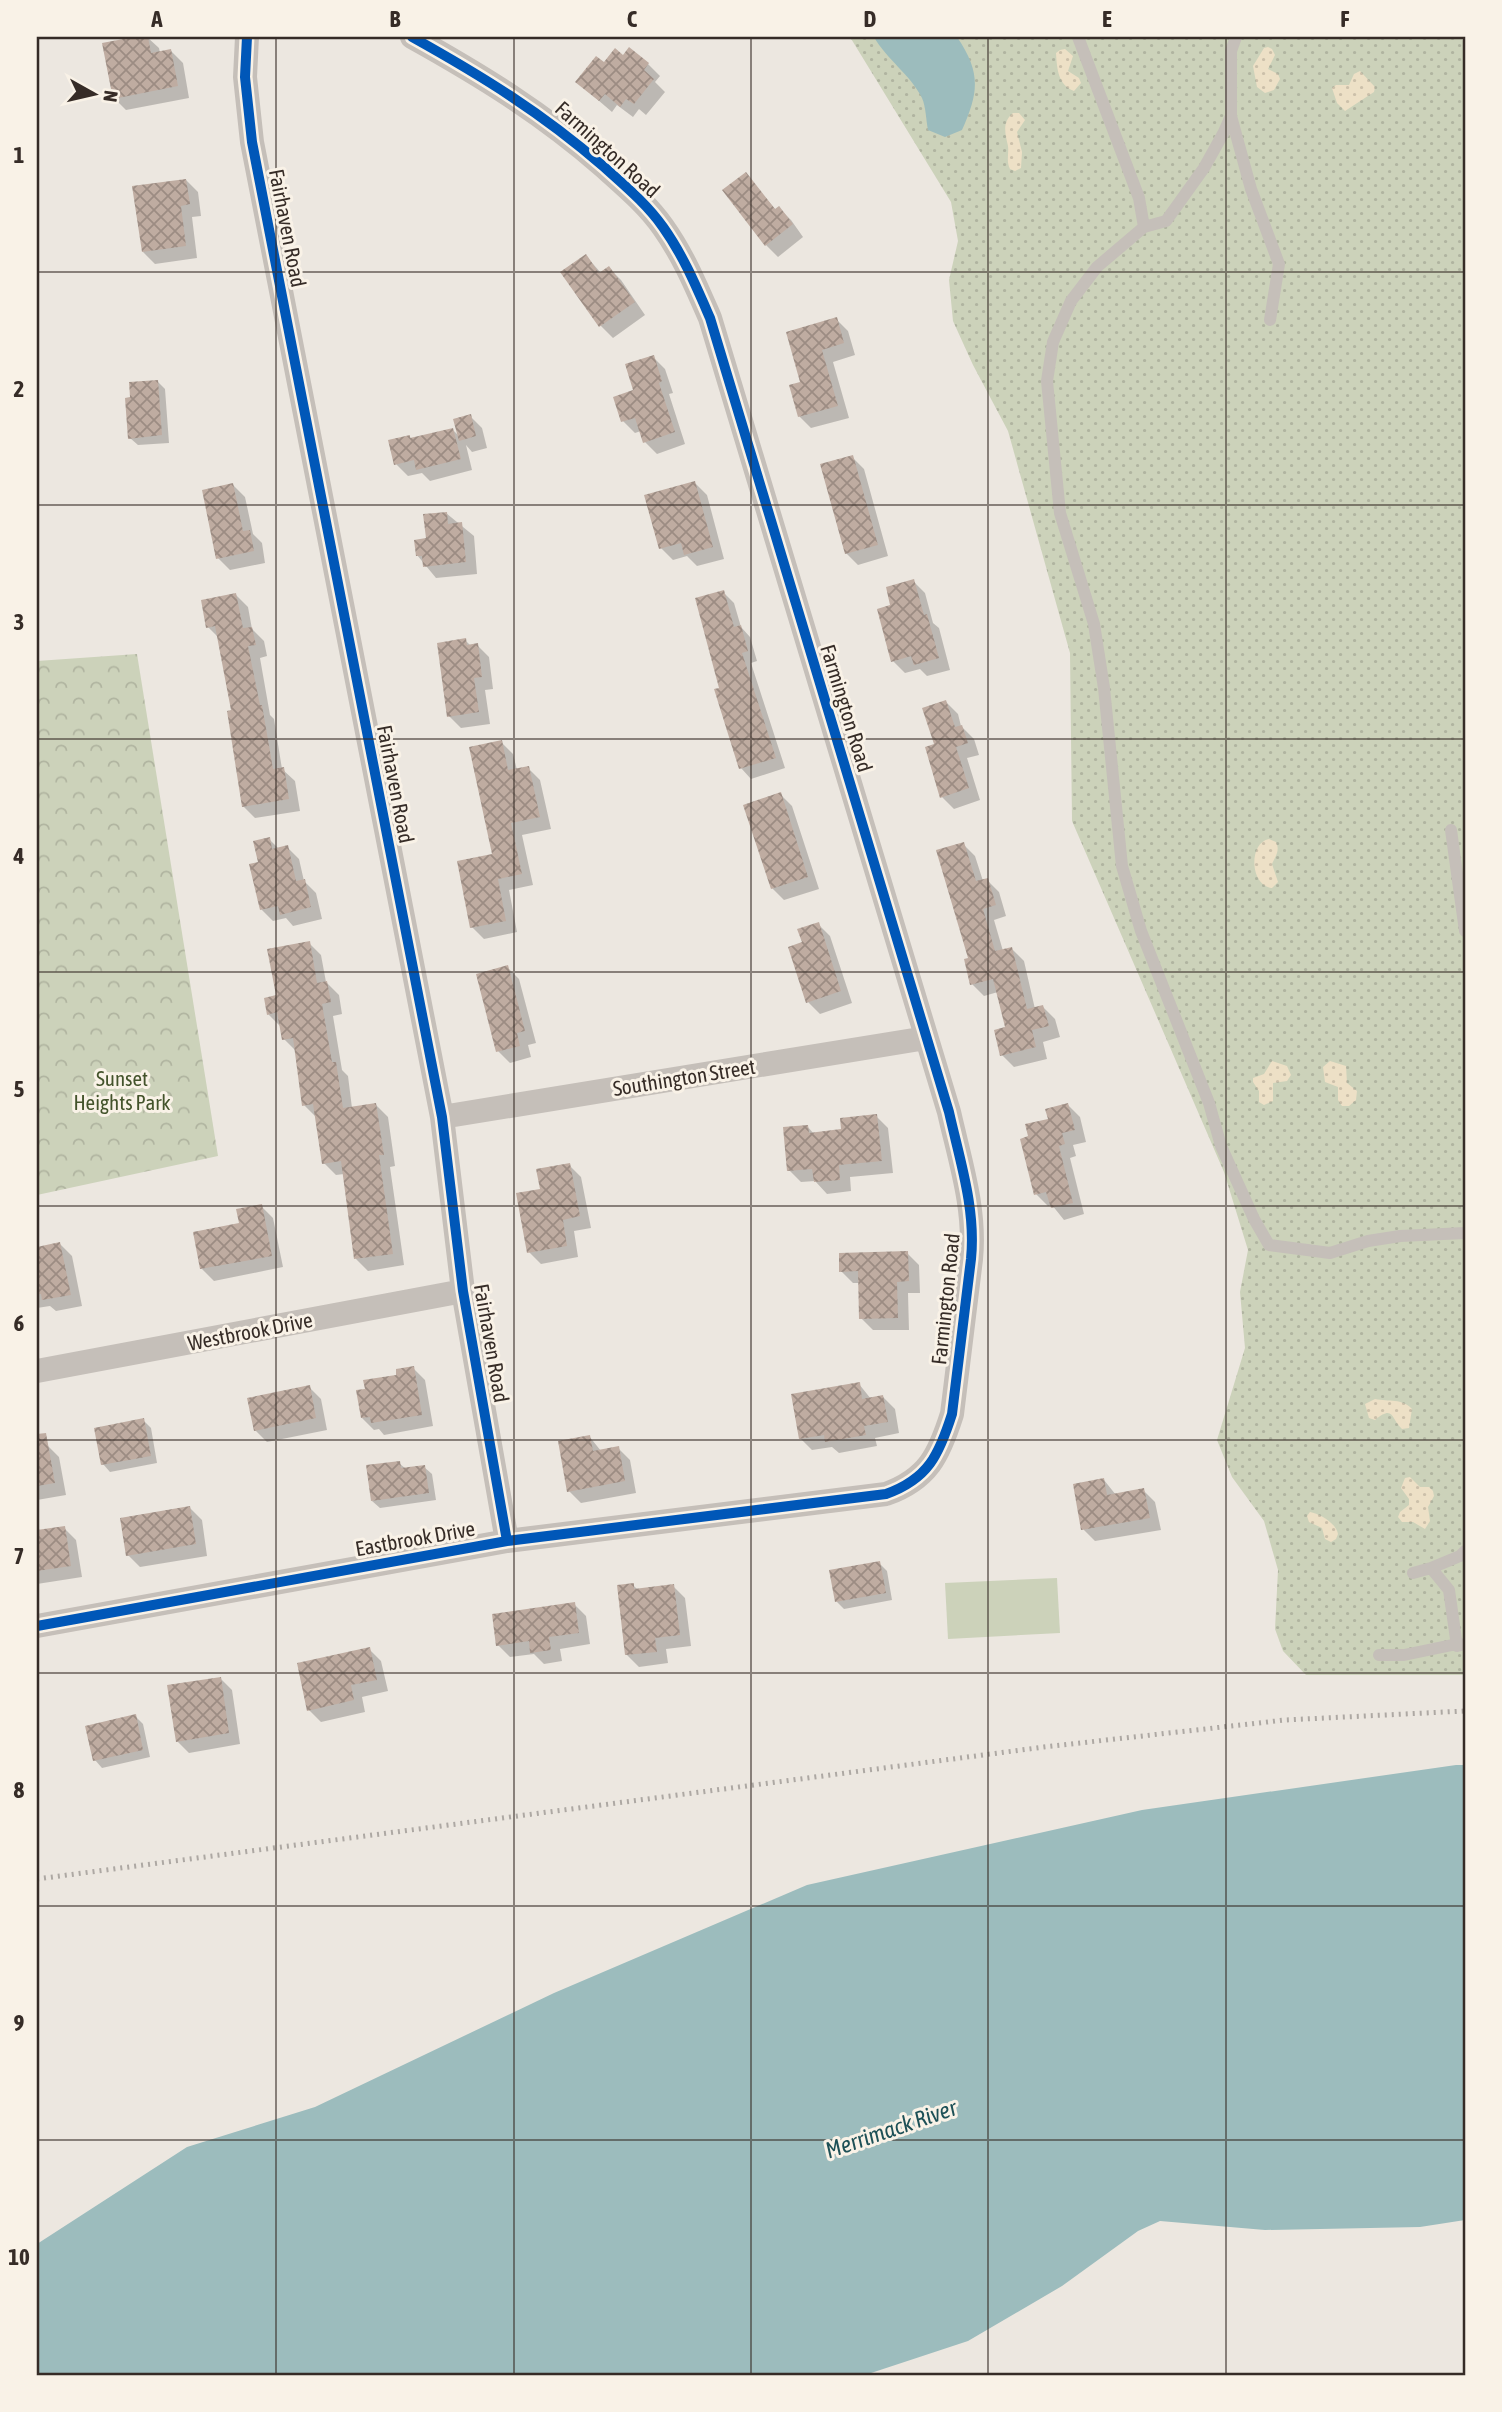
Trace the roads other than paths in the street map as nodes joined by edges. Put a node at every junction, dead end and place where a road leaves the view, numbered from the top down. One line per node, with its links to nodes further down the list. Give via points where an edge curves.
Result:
1 (247, 37): 11 (street, Fairhaven Road, via 245,77 252,142)
2 (412, 37): 10 (street, Farmington Road, via 483,77 569,137 628,188 663,226 690,270 710,318)
3 (1079, 37): 6 (lane, via 1139,198)
4 (1236, 37): 5 (lane, via 1231,51)
5 (1231, 116): 6 (lane, via 1204,168 1166,221); 7 (lane, via 1279,264)
6 (1144, 227): 12 (lane, via 1097,267 1071,301 1052,342 1047,381 1060,513 1094,624 1122,866 1141,931 1209,1103 1221,1146 1269,1245 1330,1253 1368,1241)
7 (1270, 320)
8 (1451, 830): 9 (lane)
9 (1465, 931)
10 (926, 1038): 11 (street, Southington Street); 15 (street, Farmington Road, via 972,1212 972,1247 952,1414 945,1435 924,1473 906,1487)
11 (442, 1117): 13 (street, Fairhaven Road)
12 (1465, 1233)
13 (463, 1292): 14 (street, Westbrook Drive); 16 (street, Fairhaven Road)
14 (37, 1371)
15 (886, 1494): 16 (street, Eastbrook Drive)
16 (507, 1541): 20 (street, Eastbrook Drive)
17 (1465, 1551): 18 (lane)
18 (1431, 1568): 19 (lane); 21 (lane, via 1449,1590)
19 (1413, 1573)
20 (37, 1626)
21 (1461, 1644): 22 (lane)
22 (1379, 1655)

